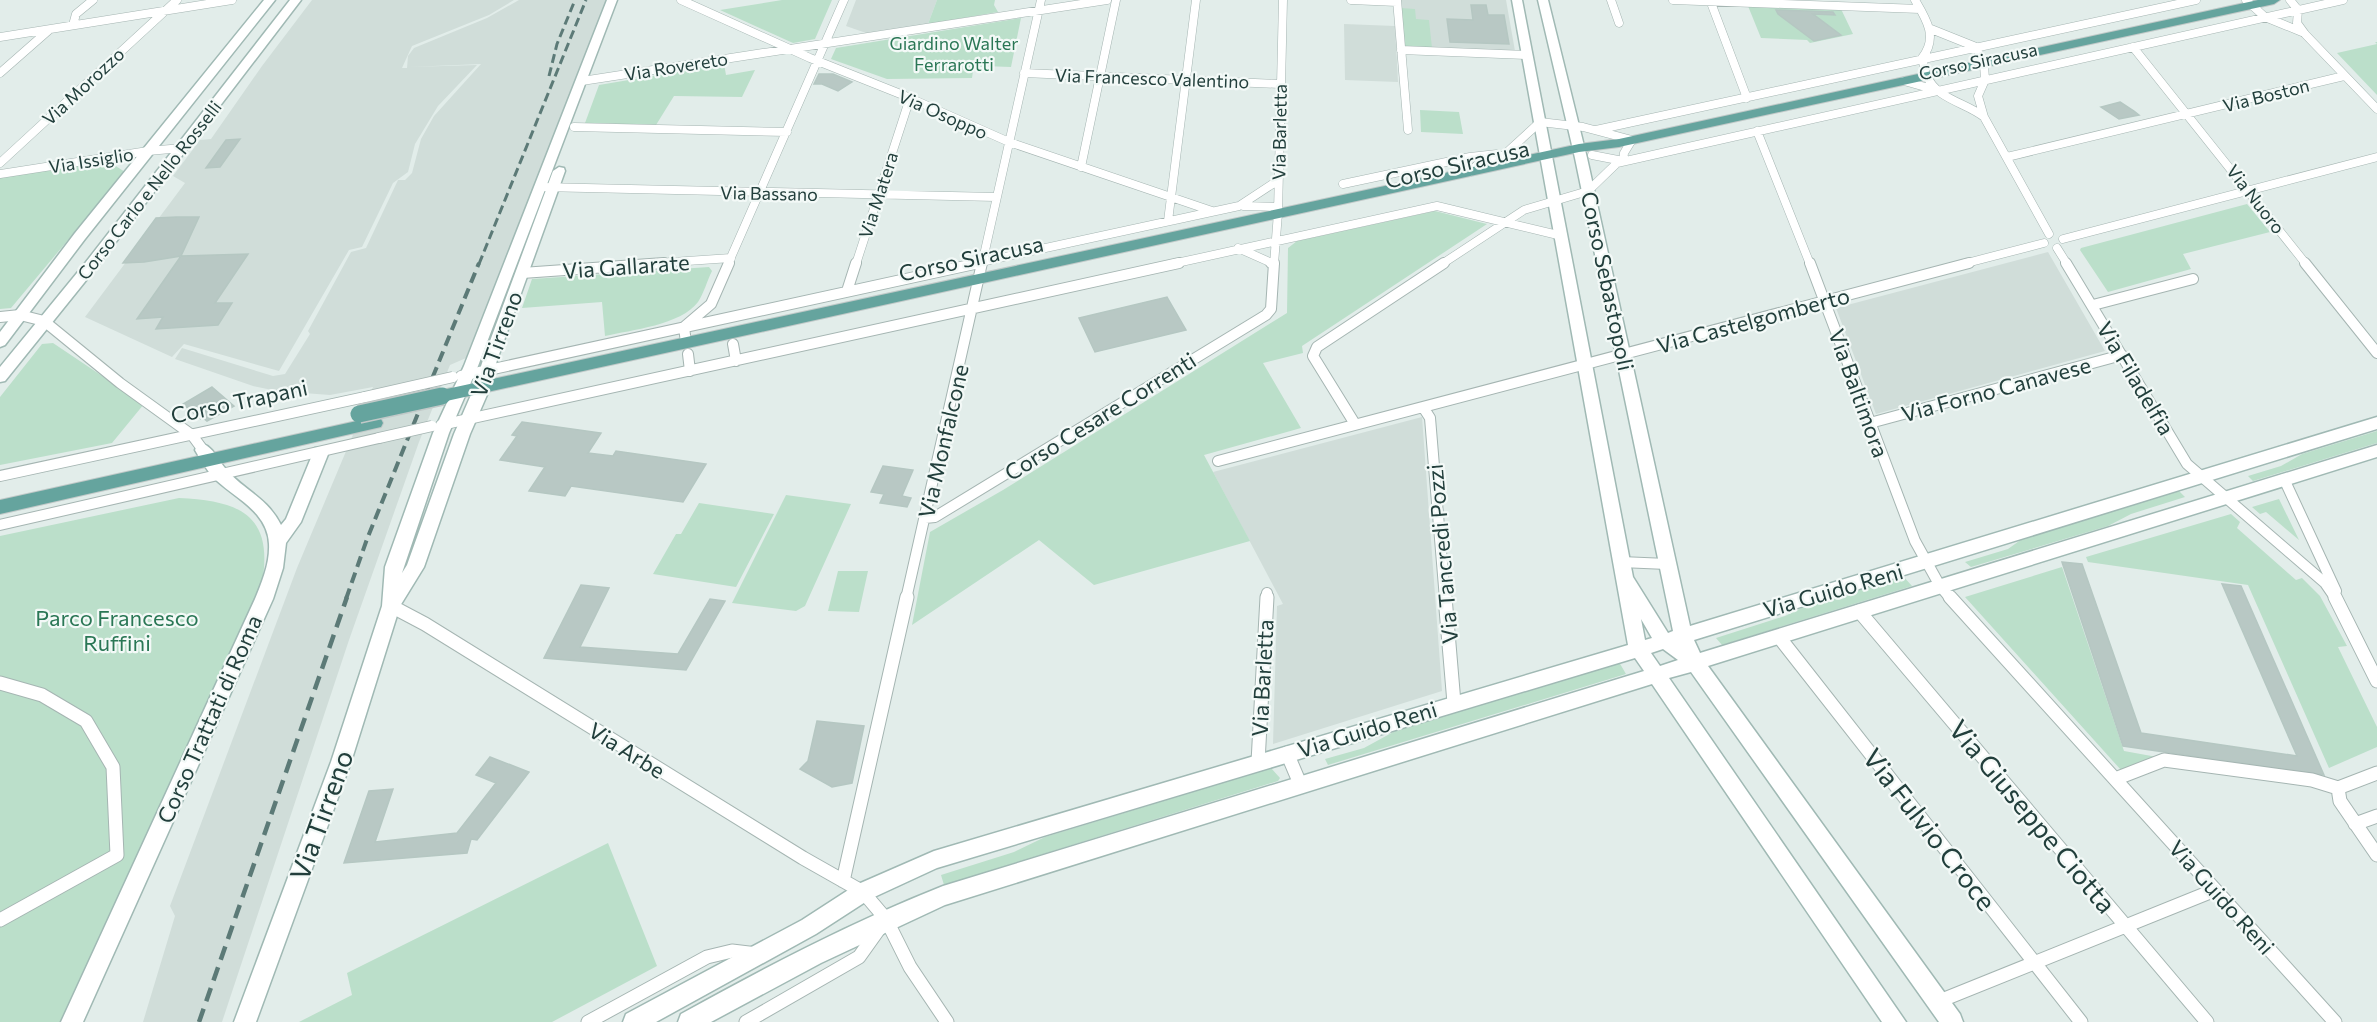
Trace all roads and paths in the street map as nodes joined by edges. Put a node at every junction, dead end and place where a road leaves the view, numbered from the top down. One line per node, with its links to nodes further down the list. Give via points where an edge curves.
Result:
1 (93, 0): 34 (street, via 76,14)
2 (177, 0): 29 (street, Via Morozzo)
3 (232, 0): 29 (street)
4 (270, 0): 76 (main road, Corso Carlo e Nello Rosselli)
5 (296, 0): 75 (main road, Corso Carlo e Nello Rosselli)
6 (612, 0): 55 (main road, Via Tirreno, via 604,20 607,34)
7 (681, 0): 39 (street, Via Osoppo)
8 (844, 0): 40 (street)
9 (1041, 0): 31 (street, Via Monfalcone)
10 (1107, 0): 31 (street, Via Rovereto)
11 (1116, 0): 52 (street)
12 (1196, 0): 56 (street)
13 (1282, 0): 59 (street, Via Barletta)
14 (1351, 0): 24 (street)
15 (1517, 0): 46 (main road, Corso Sebastopoli)
16 (1544, 0): 67 (main road, Corso Sebastopoli)
17 (1611, 0): 33 (street)
18 (1672, 0): 25 (street)
19 (1915, 0): 28 (street)
20 (2196, 0): 26 (street, Corso Siracusa)
21 (2274, 0): 27 (main road, Corso Siracusa)
22 (2290, 0): 30 (street, Via Boston)
23 (2343, 0): 30 (street, Corso Siracusa)
24 (1397, 1): 44 (street)
25 (1710, 1): 28 (street); 62 (street)
26 (2185, 1): 41 (street, Corso Siracusa)
27 (2248, 2): 32 (street, Via Boston); 49 (main road, Corso Siracusa)
28 (1920, 9): 36 (street)
29 (166, 10): 34 (street); 83 (street, Via Morozzo)
30 (2298, 10): 32 (street, Corso Siracusa); 37 (street, Via Boston, via 2297,23)
31 (1038, 11): 40 (street, Via Rovereto); 51 (street, Via Monfalcone)
32 (2265, 17): 37 (street, Via Boston); 42 (street, Corso Siracusa)
33 (1619, 23)
34 (73, 25): 35 (street)
35 (50, 29): 38 (street); 50 (street)
36 (1931, 29): 41 (street); 47 (street, via 1933,40)
37 (2305, 34): 54 (street, Via Boston)
38 (0, 37)
39 (769, 40): 43 (street, Via Osoppo); 45 (street, Via Rovereto)
40 (824, 44): 43 (street, Via Rovereto); 48 (street)
41 (1976, 47): 47 (street, Corso Siracusa); 49 (street)
42 (2133, 47): 57 (street, Corso Siracusa); 64 (street, Via Nuoro)
43 (787, 48): 45 (street, Via Rovereto); 48 (street, Via Osoppo)
44 (1401, 50): 46 (street); 69 (street)
45 (759, 53): 55 (street, Via Rovereto)
46 (1528, 55): 66 (main road, Corso Sebastopoli)
47 (1922, 58): 53 (street); 62 (street, Corso Siracusa)
48 (817, 61): 61 (street, Via Osoppo); 72 (street)
49 (1984, 64): 53 (main road, Corso Siracusa); 57 (street)
50 (0, 73)
51 (1024, 73): 52 (street, Via Francesco Valentino); 73 (street, Via Monfalcone)
52 (1100, 76): 56 (street, Via Francesco Valentino); 84 (street)
53 (1927, 76): 58 (main road, Corso Siracusa); 60 (street)
54 (2344, 76): 63 (street, Via Boston); 64 (street, Via Boston)
55 (587, 80): 68 (main road, Via Tirreno); 89 (main road, Via Tirreno)
56 (1186, 80): 59 (street, Via Francesco Valentino); 95 (street)
57 (1985, 80): 60 (street, Corso Siracusa); 65 (street, via 1978,96)
58 (1904, 81): 60 (street); 74 (main road, Corso Siracusa)
59 (1279, 84): 87 (street, Via Barletta)
60 (1936, 90): 65 (street, via 1971,106); 71 (street, Corso Siracusa)
61 (910, 98): 73 (street, Via Osoppo); 93 (street, Via Matera)
62 (1747, 98): 70 (street, Corso Siracusa)
63 (2377, 109)
64 (2188, 113): 79 (street); 91 (street, Via Nuoro)
65 (1984, 117): 79 (street)
66 (1540, 122): 67 (street, Corso Siracusa); 78 (street, Corso Siracusa); 81 (main road, Corso Sebastopoli)
67 (1574, 126): 70 (street, Corso Siracusa); 77 (main road, Corso Sebastopoli)
68 (574, 127): 72 (street); 89 (main road, Via Tirreno)
69 (1408, 130)
70 (1596, 130): 74 (street, Corso Siracusa)
71 (1757, 131): 82 (street, Corso Siracusa); 114 (street, Via Baltimora)
72 (787, 132): 92 (street)
73 (1009, 142): 84 (street, Via Osoppo); 94 (street, Via Monfalcone)
74 (1625, 142): 77 (main road, Corso Siracusa); 82 (street, Corso Siracusa)
75 (182, 148): 76 (street, Via Issiglio); 120 (main road, Corso Carlo e Nello Rosselli)
76 (148, 151): 86 (street, Via Issiglio); 118 (main road, Corso Carlo e Nello Rosselli)
77 (1584, 153): 81 (main road, Corso Siracusa); 82 (street, Corso Siracusa); 90 (main road, Corso Sebastopoli)
78 (1504, 155): 85 (street, Corso Siracusa, via 1477,165); 88 (street, Corso Siracusa, via 1470,157)
79 (2007, 157): 103 (street)
80 (2377, 157): 91 (street)
81 (1548, 160): 85 (main road, Corso Siracusa); 96 (main road, Corso Sebastopoli); 100 (main road, Corso Siracusa)
82 (1623, 161): 90 (street, Corso Siracusa, via 1612,166)
83 (0, 163)
84 (1081, 167): 95 (street, Via Osoppo)
85 (1470, 172): 100 (main road, Corso Siracusa)
86 (0, 174)
87 (1277, 180): 97 (street, Corso Siracusa); 100 (street, Via Barletta)
88 (1343, 184)
89 (547, 187): 92 (street, Via Bassano); 110 (main road, Via Tirreno); 131 (main road, Via Tirreno)
90 (1588, 191): 96 (street); 125 (main road, Corso Sebastopoli)
91 (2249, 191): 104 (street); 124 (street, Via Nuoro)
92 (760, 193): 93 (street, Via Bassano); 107 (street)
93 (877, 195): 94 (street, Via Bassano); 112 (street, Via Matera)
94 (996, 197): 108 (street, Via Monfalcone)
95 (1171, 197): 98 (street, Via Osoppo); 99 (street)
96 (1556, 200): 101 (street, via 1524,210); 102 (main road, Corso Sebastopoli)
97 (1239, 206): 98 (street, Corso Siracusa); 100 (street, Corso Siracusa)
98 (1212, 212): 99 (street, Corso Siracusa)
99 (1168, 221): 108 (street, Corso Siracusa)
100 (1277, 222): 101 (street, Corso Siracusa, via 1437,206); 105 (street, Corso Siracusa); 109 (street, Via Barletta); 113 (main road, Corso Siracusa)
101 (1505, 222): 102 (street, Corso Siracusa); 136 (street, via 1313,351)
102 (1562, 236): 127 (main road, Corso Sebastopoli)
103 (2046, 239): 104 (street); 106 (street); 114 (street, Via Castelgomberto)
104 (2063, 239): 106 (street, via 2065,246)
105 (1238, 248): 109 (street); 113 (street, Corso Siracusa)
106 (2057, 248): 116 (street, Via Filadelfia)
107 (731, 258): 110 (street, Via Gallarate); 115 (street)
108 (983, 262): 112 (street, Corso Siracusa); 113 (street, Via Monfalcone)
109 (1274, 264): 117 (street, Via Barletta)
110 (522, 273): 128 (main road, Via Tirreno)
111 (2193, 279): 116 (street)
112 (847, 291): 121 (street, Corso Siracusa)
113 (977, 292): 121 (main road, Corso Siracusa); 148 (street, Via Monfalcone)
114 (1825, 301): 125 (street, Via Castelgomberto); 134 (street, Via Baltimora)
115 (711, 304): 121 (street); 123 (street)
116 (2093, 305): 126 (street, Via Filadelfia)
117 (1272, 309): 148 (street, Corso Cesare Correnti, via 935,517)
118 (20, 315): 119 (street); 120 (street); 122 (main road, Corso Carlo e Nello Rosselli)
119 (0, 317)
120 (44, 321): 129 (main road, Corso Carlo e Nello Rosselli); 137 (street, Corso Trattati di Roma)
121 (732, 339): 123 (main road, Corso Siracusa); 123 (street, Corso Siracusa)
122 (0, 342)
123 (687, 349): 128 (street, Corso Siracusa); 130 (main road, Corso Siracusa); 133 (street, Corso Siracusa)
124 (2377, 353)
125 (1623, 354): 127 (street, Via Castelgomberto); 152 (main road, Corso Sebastopoli)
126 (2122, 355): 134 (street, Via Forno Canavese); 143 (street, Via Filadelfia, via 2183,459)
127 (1584, 364): 132 (street, Via Castelgomberto); 153 (main road, Corso Sebastopoli)
128 (487, 370): 130 (main road, Via Tirreno); 131 (street, Corso Trapani)
129 (0, 377)
130 (479, 394): 131 (main road, Corso Trapani); 133 (main road, Via Tirreno)
131 (449, 401): 133 (street, Corso Trapani); 137 (street, Corso Trapani, bridge, via 365,397); 139 (street, Corso Trapani, bridge, via 346,446); 141 (main road, Corso Trapani, via 356,421); 156 (main road, Via Tirreno, via 394,567)
132 (1423, 407): 136 (street, Via Castelgomberto); 167 (street, Via Tancredi Pozzi, via 1430,418)
133 (468, 420): 156 (main road, Via Tirreno, via 415,567)
134 (1870, 423): 151 (street, Via Baltimora)
135 (2377, 423): 143 (main road, Via Guido Reni)
136 (1355, 424): 140 (street, Via Castelgomberto)
137 (192, 435): 141 (street, Corso Trattati di Roma); 142 (street, Corso Trapani)
138 (2377, 451): 144 (main road, Via Guido Reni)
139 (321, 452): 141 (street, Corso Trapani); 150 (main road, via 293,522)
140 (1218, 461)
141 (212, 462): 145 (main road, Corso Trapani); 147 (main road, Corso Trapani); 149 (street, Corso Trapani); 150 (main road, Corso Trattati di Roma, via 268,515 275,525)
142 (0, 476)
143 (2202, 477): 146 (street, Via Filadelfia); 151 (main road, Via Guido Reni)
144 (2284, 479): 146 (main road, Via Guido Reni); 158 (street, via 2329,572)
145 (0, 494)
146 (2227, 498): 154 (main road, Via Guido Reni); 158 (street, Via Filadelfia, via 2315,572)
147 (0, 507)
148 (925, 518): 177 (street, Via Monfalcone)
149 (0, 525)
150 (278, 542): 186 (main road, Corso Trattati di Roma, via 274,572 264,599)
151 (1926, 563): 154 (street, Via Baltimora); 159 (main road, Via Guido Reni)
152 (1667, 564): 153 (street); 159 (main road, Corso Sebastopoli)
153 (1622, 566): 161 (main road); 162 (main road, Corso Sebastopoli)
154 (1940, 586): 157 (main road, Via Guido Reni); 171 (street, Via Guido Reni)
155 (1267, 593): 169 (street, Via Barletta)
156 (391, 606): 177 (street, Via Arbe); 187 (main road, Via Tirreno, via 341,762)
157 (1859, 611): 160 (main road, Via Guido Reni); 182 (street, Via Giuseppe Ciotta)
158 (2344, 614): 165 (street)
159 (1683, 634): 161 (main road, Via Guido Reni); 163 (main road, Corso Sebastopoli)
160 (1779, 637): 163 (main road, Via Guido Reni); 184 (street, Via Fulvio Croce)
161 (1663, 640): 162 (main road, Via Guido Reni); 163 (main road)
162 (1638, 648): 164 (main road); 167 (main road, Via Guido Reni)
163 (1695, 663): 164 (main road, Via Guido Reni); 185 (main road)
164 (1655, 675): 172 (main road, Via Guido Reni); 193 (main road)
165 (2377, 680)
166 (0, 683): 181 (street, via 42,695 86,721 113,767 117,855)
167 (1454, 703): 168 (main road, Via Guido Reni)
168 (1287, 753): 169 (main road, Via Guido Reni); 172 (street, Via Guido Reni)
169 (1258, 762): 179 (main road, Via Guido Reni, via 934,860)
170 (2377, 773): 173 (street)
171 (2115, 779): 173 (street, via 2164,760 2312,780); 178 (street, Via Guido Reni)
172 (1302, 786): 180 (main road, Via Guido Reni, via 943,896)
173 (2338, 788): 175 (street, via 2340,801)
174 (2377, 816): 175 (street)
175 (2355, 824): 176 (street)
176 (2377, 855)
177 (843, 881): 179 (street, Via Arbe)
178 (2215, 890): 182 (street); 197 (street, Via Guido Reni)
179 (864, 892): 180 (street); 183 (main road, Via Guido Reni)
180 (886, 919): 190 (main road, Via Guido Reni); 191 (street, via 859,957); 192 (street, via 910,967)
181 (0, 920)
182 (2127, 926): 184 (street); 196 (street, Via Giuseppe Ciotta)
183 (758, 954): 188 (street, via 735,949 707,957); 189 (main road, Via Guido Reni)
184 (2035, 963): 185 (street); 195 (street, Via Fulvio Croce)
185 (1937, 1002): 194 (main road)
186 (72, 1022)
187 (245, 1022)
188 (588, 1022)
189 (634, 1022)
190 (689, 1022)
191 (746, 1022)
192 (947, 1022)
193 (1895, 1022)
194 (1952, 1022)
195 (2081, 1022)
196 (2207, 1022)
197 (2335, 1022)

